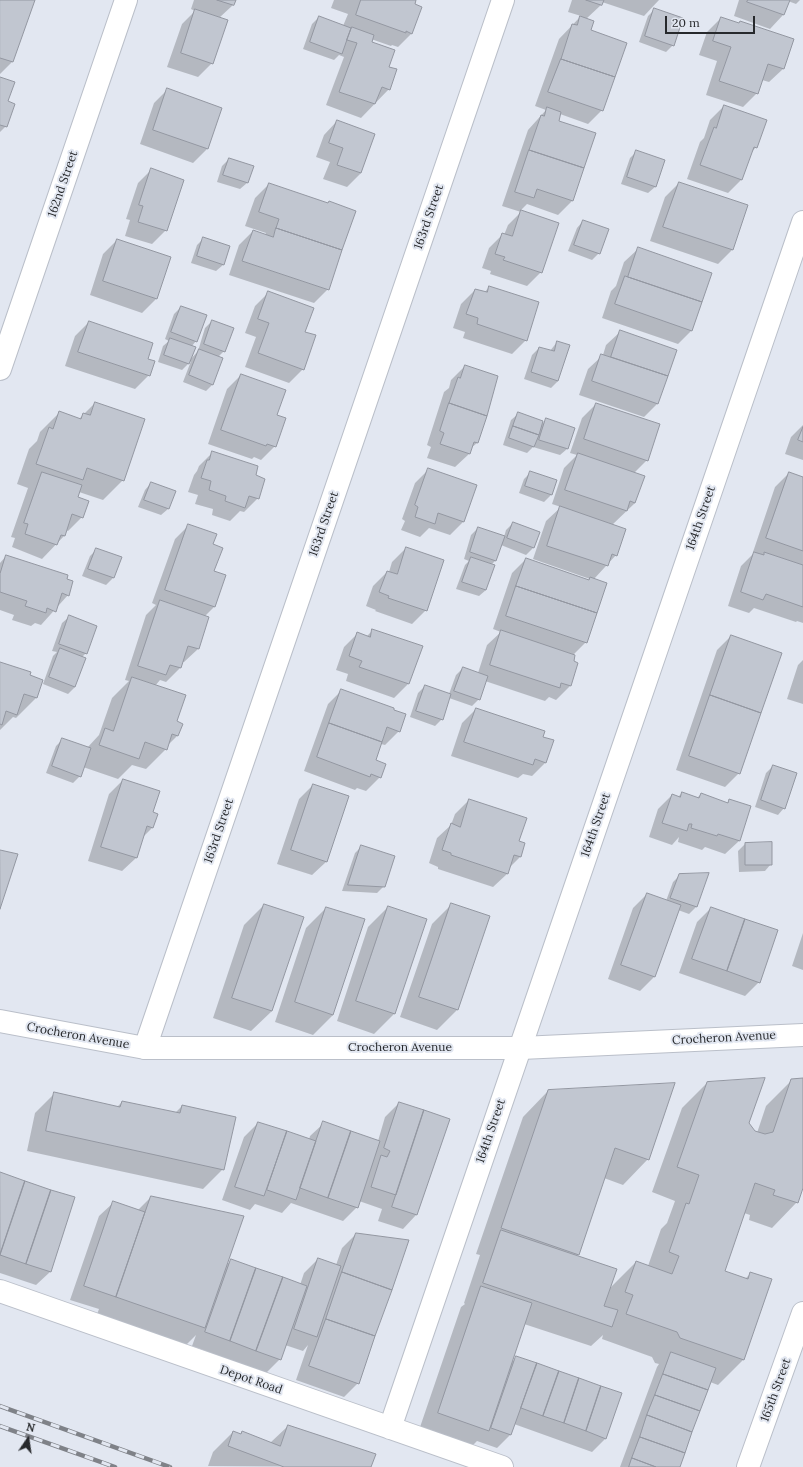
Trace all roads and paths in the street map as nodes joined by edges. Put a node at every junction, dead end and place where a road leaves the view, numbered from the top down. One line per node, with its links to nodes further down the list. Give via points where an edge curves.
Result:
1 (126, 0): 4 (street, 162nd Street)
2 (503, 0): 7 (street, 163rd Street)
3 (803, 222): 8 (street, 164th Street)
4 (0, 369)
5 (0, 1021): 7 (street, Crocheron Avenue)
6 (803, 1035): 8 (street, Crocheron Avenue)
7 (145, 1048): 8 (street, Crocheron Avenue)
8 (520, 1048): 11 (street, 164th Street)
9 (0, 1291): 11 (street, Depot Road)
10 (803, 1313): 13 (street, 165th Street)
11 (390, 1428): 12 (street, Depot Road)
12 (502, 1467)
13 (748, 1467)

